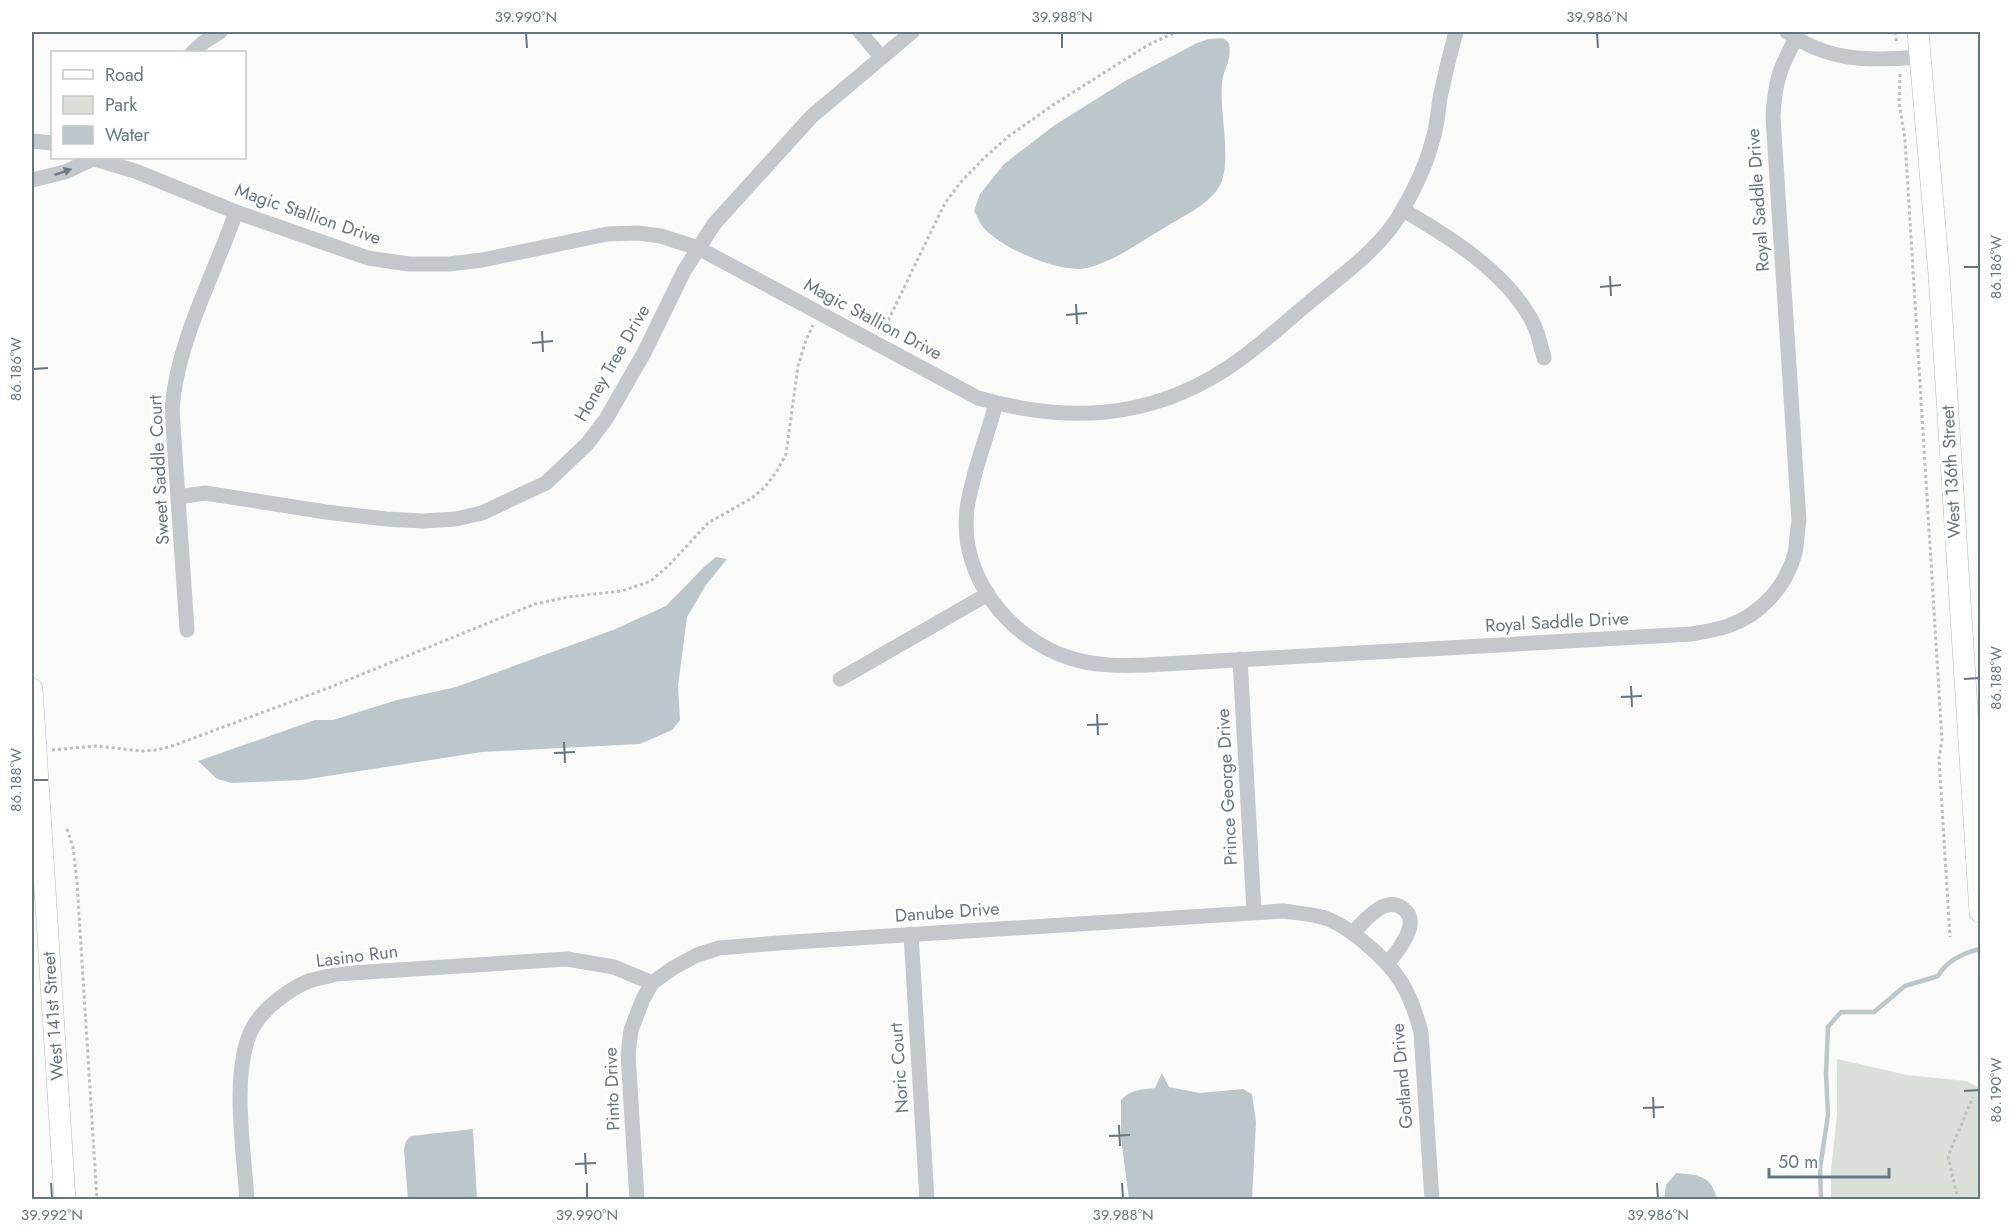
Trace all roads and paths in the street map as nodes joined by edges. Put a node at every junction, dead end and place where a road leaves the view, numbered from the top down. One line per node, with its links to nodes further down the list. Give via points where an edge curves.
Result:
1 (220, 32): 9 (street)
2 (860, 32): 10 (street)
3 (912, 32): 10 (street, Honey Tree Drive)
4 (1176, 32): 22 (path, via 1148,45 1053,105 1009,136 960,183 945,203)
5 (1456, 32): 18 (street, Magic Stallion Drive, via 1433,141)
6 (1895, 32): 11 (path)
7 (1918, 32): 11 (street, West 136th Street)
8 (1792, 35): 11 (street, via 1819,49 1858,60); 28 (street, Royal Saddle Drive, via 1779,70 1773,117 1799,521 1795,553 1787,575 1771,598 1755,613 1728,626 1691,634)
9 (194, 51)
10 (881, 57): 20 (street, Honey Tree Drive, via 812,116 714,224)
11 (1910, 58): 34 (street, West 136th Street, via 1940,285); 37 (path, via 1899,102 1905,140 1940,705 1939,758)
12 (32, 141): 13 (street)
13 (51, 143)
14 (90, 159): 17 (street, Magic Stallion Drive, one-way to 14, via 65,172)
15 (100, 159): 16 (street, Magic Stallion Drive)
16 (137, 164): 19 (street, Magic Stallion Drive)
17 (32, 180)
18 (1403, 210): 23 (street, via 1458,245 1500,280 1529,315); 24 (street, Magic Stallion Drive, via 1352,267 1249,353 1196,386 1143,407 1108,413 1051,413)
19 (236, 212): 20 (street, Magic Stallion Drive, via 359,255 409,264 482,260 607,234 661,236); 25 (street, Sweet Saddle Court, via 176,378 172,410)
20 (699, 248): 21 (street, Magic Stallion Drive); 25 (street, Honey Tree Drive, via 606,419 568,464 546,483 513,500 482,513 423,521 205,494)
21 (819, 312): 22 (street, Magic Stallion Drive); 31 (path, via 798,366 786,454 777,471 752,498 708,523 651,581 622,591 535,604 175,745 141,752 96,746)
22 (877, 343): 24 (street, Magic Stallion Drive, via 978,398)
23 (1544, 358)
24 (996, 403): 26 (street, Royal Saddle Drive, via 967,510 973,568)
25 (179, 497): 27 (street, Sweet Saddle Court)
26 (988, 594): 28 (street, Royal Saddle Drive, via 1027,637 1072,659 1122,666); 29 (street)
27 (187, 630)
28 (1240, 660): 33 (street, Prince George Drive)
29 (840, 679)
30 (32, 689): 31 (street, West 141st Street)
31 (36, 752): 41 (street, West 141st Street)
32 (67, 829): 42 (path, via 77,882)
33 (1254, 912): 35 (street, Gotland Drive, via 1283,911 1324,918); 36 (street, Danube Drive)
34 (1980, 912)
35 (1353, 933): 38 (street, Gotland Drive); 38 (street, via 1386,905 1405,910 1409,929)
36 (910, 934): 39 (street, Danube Drive, via 719,948 697,955); 45 (street, Noric Court)
37 (1950, 937)
38 (1388, 963): 46 (street, Gotland Drive, via 1407,992 1421,1032)
39 (652, 983): 43 (street, Lasino Run, via 614,967 567,959 336,974 308,982 269,1008 254,1026 241,1067); 44 (street, Pinto Drive, via 631,1030 628,1054)
40 (1973, 1097): 47 (path, via 1948,1156)
41 (65, 1200)
42 (97, 1200)
43 (247, 1200)
44 (637, 1200)
45 (927, 1200)
46 (1432, 1200)
47 (1958, 1200)

